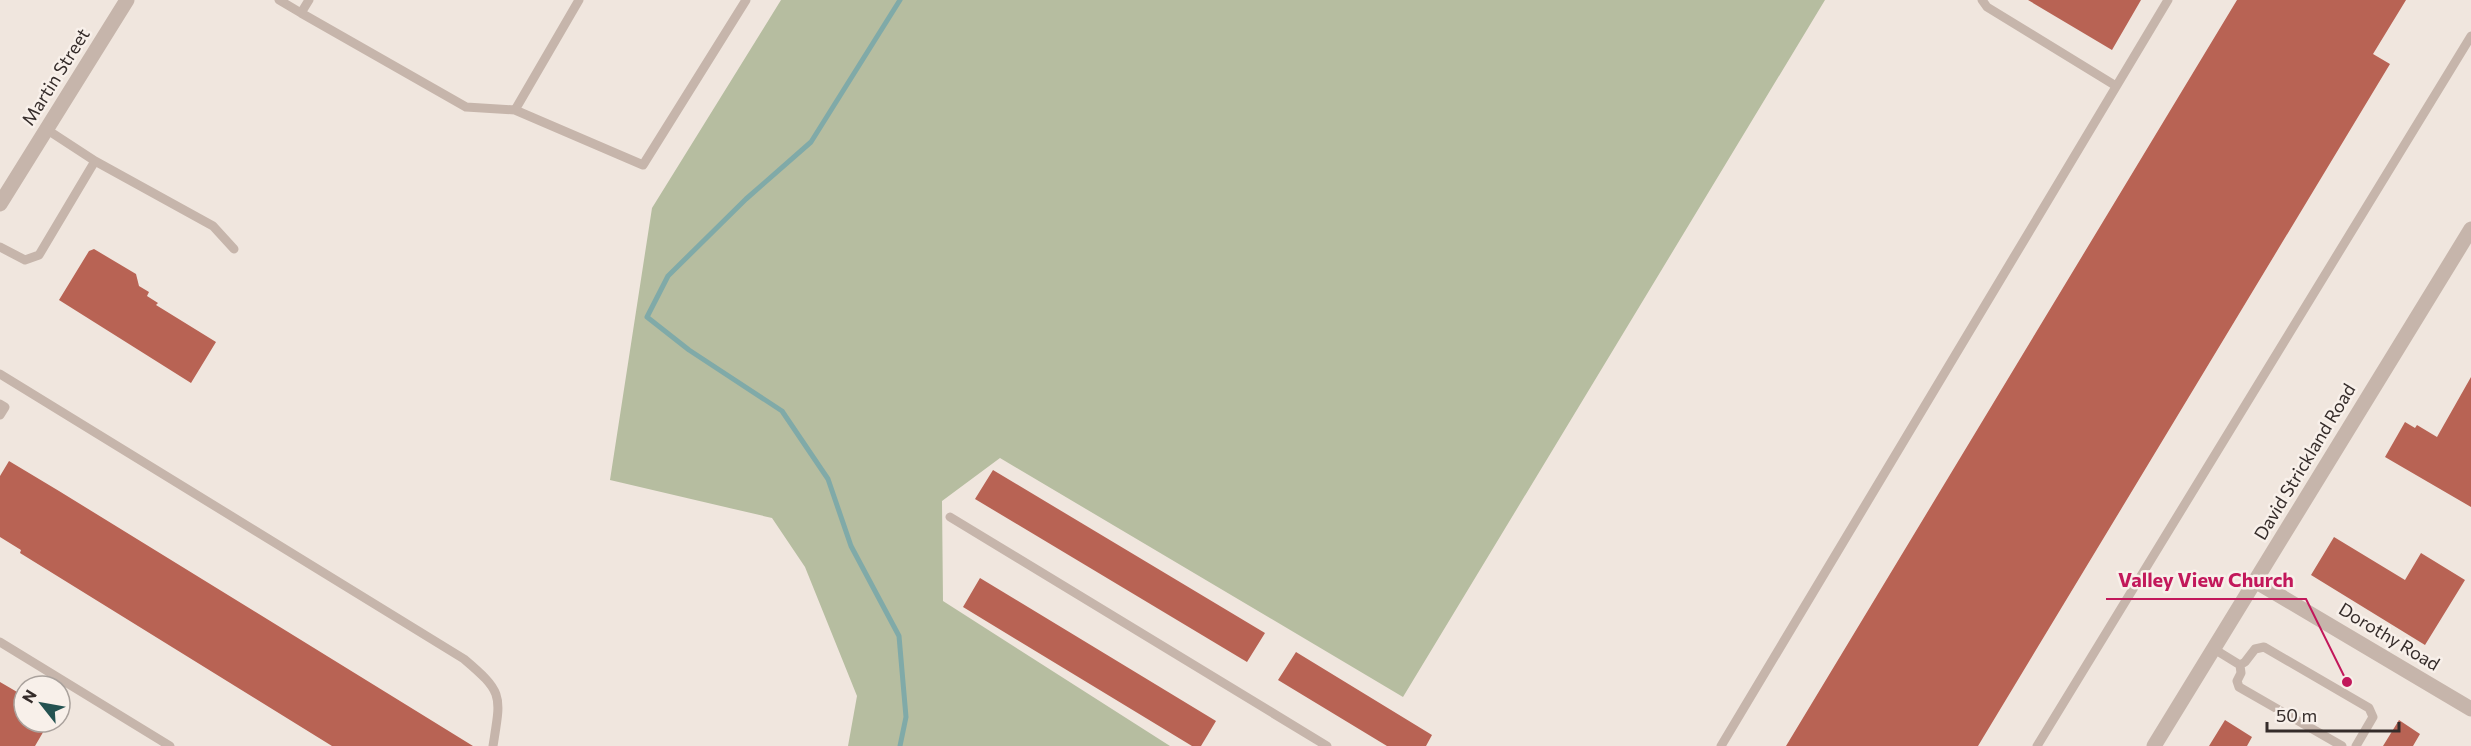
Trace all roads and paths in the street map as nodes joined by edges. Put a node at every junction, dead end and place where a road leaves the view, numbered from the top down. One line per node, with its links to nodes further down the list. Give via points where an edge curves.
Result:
1 (127, 0): 12 (street, Martin Street)
2 (279, 0): 8 (lane)
3 (309, 0): 8 (lane)
4 (579, 0): 11 (lane)
5 (746, 0): 11 (lane, via 643,165)
6 (1982, 0): 10 (lane, via 1987,7)
7 (2168, 0): 10 (lane)
8 (301, 14): 11 (lane, via 466,107)
9 (2471, 36): 31 (lane)
10 (2116, 86): 30 (lane)
11 (515, 110)
12 (46, 129): 13 (lane); 14 (street, Martin Street)
13 (95, 161): 16 (lane, via 39,255 25,260); 17 (lane, via 213,226)
14 (0, 204)
15 (2471, 229): 22 (street, David Strickland Road)
16 (0, 247)
17 (234, 249)
18 (0, 374): 28 (lane, via 464,659 490,681 500,701)
19 (0, 404): 20 (lane, via 5,407)
20 (0, 415)
21 (950, 517): 29 (lane)
22 (2255, 581): 24 (street, David Strickland Road); 26 (street, Dorothy Road)
23 (0, 642): 27 (lane)
24 (2214, 649): 25 (lane); 32 (street, David Strickland Road)
25 (2240, 665): 33 (lane, via 2236,681 2239,687); 34 (lane, via 2255,649 2264,647 2369,708 2373,717)
26 (2471, 709)
27 (170, 746)
28 (493, 746)
29 (1327, 746)
30 (1722, 746)
31 (2037, 746)
32 (2154, 746)
33 (2342, 746)
34 (2356, 746)

